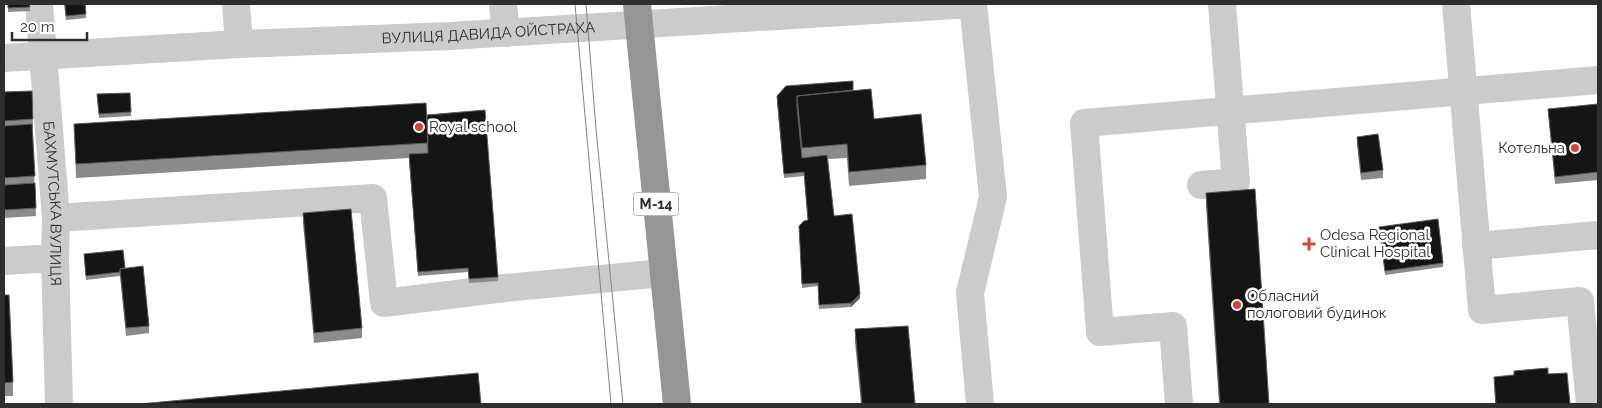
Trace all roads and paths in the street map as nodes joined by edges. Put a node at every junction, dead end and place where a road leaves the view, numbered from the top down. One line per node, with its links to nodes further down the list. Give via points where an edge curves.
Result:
1 (39, 4): 10 (street, БАХМУТСЬКА ВУЛИЦЯ)
2 (236, 4): 9 (street)
3 (503, 4): 8 (street)
4 (973, 4): 7 (street, ВУЛИЦЯ ДАВИДА ОЙСТРАХА); 24 (street, via 993,198 970,293)
5 (1222, 4): 14 (street)
6 (1456, 4): 13 (street)
7 (638, 14): 8 (street, ВУЛИЦЯ ДАВИДА ОЙСТРАХА); 21 (highway, М-14)
8 (506, 33): 9 (street, ВУЛИЦЯ ДАВИДА ОЙСТРАХА)
9 (239, 44): 10 (street, ВУЛИЦЯ ДАВИДА ОЙСТРАХА)
10 (42, 56): 11 (street, ВУЛИЦЯ ДАВИДА ОЙСТРАХА); 16 (street, БАХМУТСЬКА ВУЛИЦЯ)
11 (4, 58)
12 (1598, 80): 13 (street)
13 (1462, 91): 14 (street); 18 (street)
14 (1230, 111): 15 (street, via 1236,182); 25 (street, via 1084,123 1100,332 1173,326)
15 (1201, 185)
16 (56, 218): 19 (street, БАХМУТСЬКА ВУЛИЦЯ); 21 (street, via 373,198 384,303)
17 (1598, 235): 18 (street)
18 (1476, 246): 26 (street, via 1482,310 1580,301)
19 (55, 258): 20 (street); 22 (street, БАХМУТСЬКА ВУЛИЦЯ)
20 (4, 262)
21 (663, 273): 23 (highway, М-14)
22 (59, 404)
23 (677, 404)
24 (980, 404)
25 (1179, 404)
26 (1590, 404)

